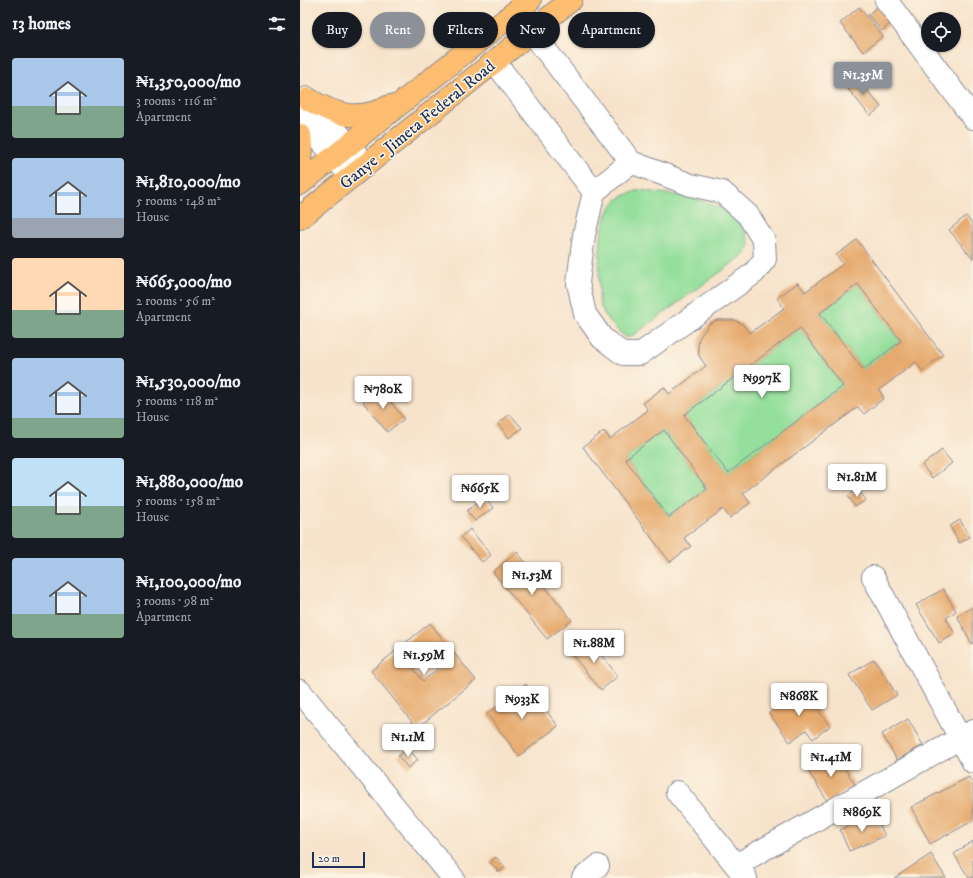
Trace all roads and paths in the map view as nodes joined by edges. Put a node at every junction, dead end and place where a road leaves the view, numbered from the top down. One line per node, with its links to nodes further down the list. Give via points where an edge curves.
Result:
1 (530, 0): 8 (main road, Ganye - Jimeta Federal Road)
2 (571, 0): 4 (main road, Ganye - Jimeta Federal Road)
3 (886, 0): 10 (street)
4 (556, 12)
5 (511, 48): 7 (main road, Ganye - Jimeta Federal Road)
6 (544, 48): 14 (street)
7 (495, 62): 15 (main road, Ganye - Jimeta Federal Road); 17 (street)
8 (414, 93): 9 (main road, via 377,113 359,116 347,116); 12 (main road, Ganye - Jimeta Federal Road)
9 (303, 102): 12 (street)
10 (973, 118)
11 (300, 136): 13 (main road)
12 (341, 151): 15 (street); 16 (main road, Ganye - Jimeta Federal Road)
13 (300, 161)
14 (632, 162): 17 (street); 17 (street, via 691,185 722,192 748,215 764,241 765,259 754,273 640,354 623,354 602,338 585,314 578,283 584,235)
15 (359, 171): 18 (main road, Ganye - Jimeta Federal Road)
16 (300, 184)
17 (594, 192)
18 (300, 218)
19 (873, 577): 21 (street)
20 (300, 691): 25 (street)
21 (967, 734): 22 (street); 24 (street)
22 (973, 762)
23 (677, 792): 24 (street)
24 (741, 872)
25 (453, 878)

